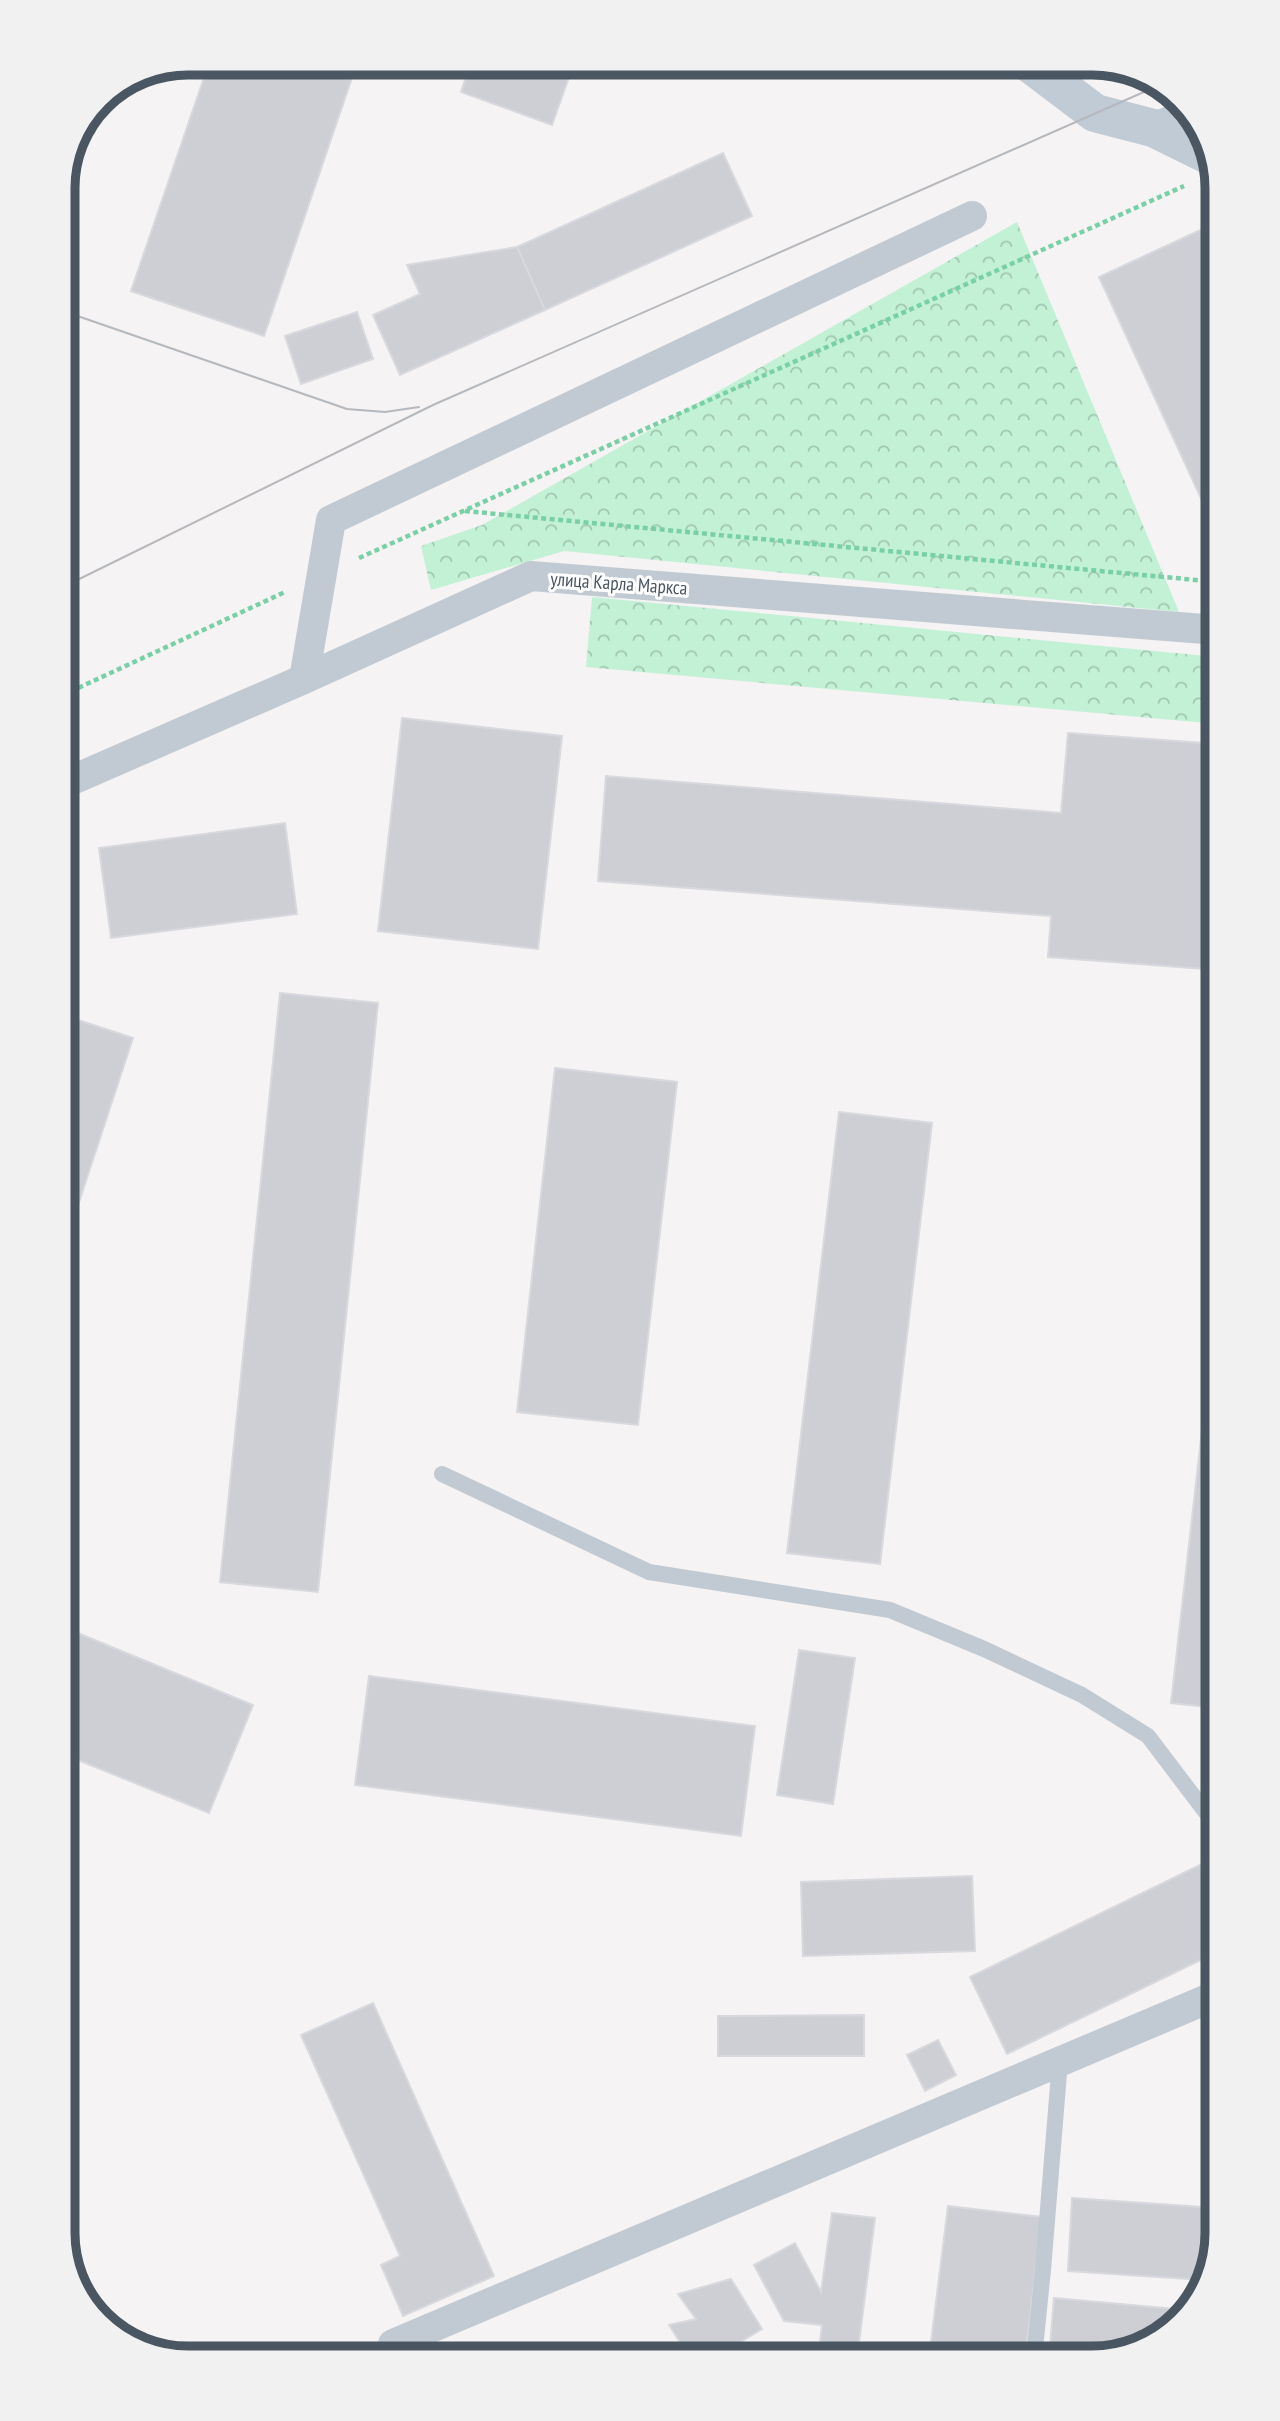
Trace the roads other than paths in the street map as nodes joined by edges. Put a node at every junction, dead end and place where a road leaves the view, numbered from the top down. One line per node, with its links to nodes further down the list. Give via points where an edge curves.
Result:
1 (1045, 75): 2 (main road, via 1095,113)
2 (1170, 121): 3 (main road)
3 (1195, 143)
4 (972, 216): 6 (street, via 331,520)
5 (1205, 629): 6 (street, улица Карла Маркса, via 531,576)
6 (304, 678): 7 (street, улица Карла Маркса)
7 (75, 779)
8 (442, 1475): 9 (lane, via 649,1572 890,1610 984,1649 1082,1695 1148,1736)
9 (1205, 1811)
10 (1205, 2000): 11 (street)
11 (1060, 2062): 12 (street); 14 (lane)
12 (393, 2344): 13 (lane)
13 (388, 2346)
14 (1035, 2346)

